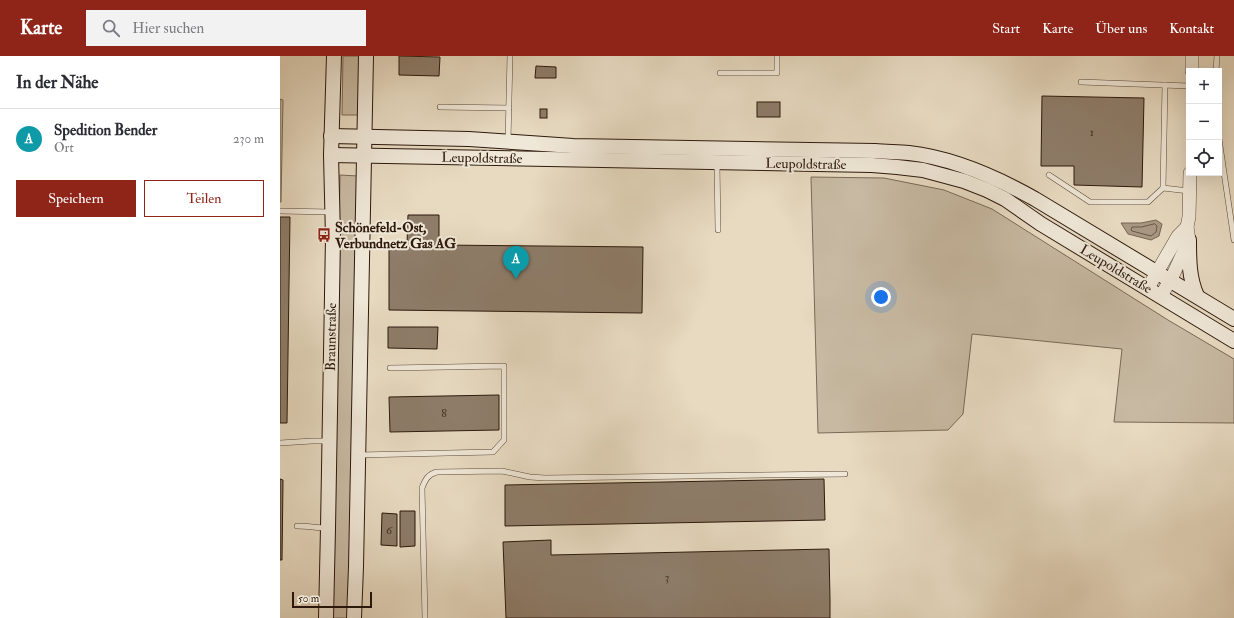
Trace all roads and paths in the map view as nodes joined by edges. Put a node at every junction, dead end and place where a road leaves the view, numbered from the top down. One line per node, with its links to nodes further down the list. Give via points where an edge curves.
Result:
1 (334, 56): 15 (main road, Braunstraße)
2 (366, 56): 16 (main road)
3 (510, 56): 14 (lane)
4 (777, 56): 9 (lane, via 777,73)
5 (1192, 56): 7 (street)
6 (1216, 56): 8 (lane)
7 (1192, 68)
8 (1216, 68)
9 (720, 73)
10 (1081, 82): 11 (lane)
11 (1165, 85): 12 (lane); 24 (lane)
12 (1186, 86)
13 (440, 107): 14 (lane)
14 (509, 108): 18 (lane)
15 (331, 136): 16 (main road, Leupoldstraße); 19 (main road, Braunstraße)
16 (364, 137): 18 (main road, Leupoldstraße); 20 (main road)
17 (1219, 140): 30 (lane)
18 (508, 141): 31 (main road, Leupoldstraße, via 573,146 910,153 976,170 1007,183)
19 (331, 155): 20 (main road, Leupoldstraße); 27 (main road, Braunstraße)
20 (364, 156): 21 (main road, Leupoldstraße); 41 (main road)
21 (717, 162): 28 (lane); 33 (main road, Leupoldstraße, via 872,165 923,170 944,175 1005,199 1041,224)
22 (1049, 175): 24 (lane, via 1090,202 1148,202)
23 (1190, 176): 25 (street)
24 (1162, 188): 25 (lane)
25 (1190, 191): 29 (street)
26 (280, 211): 27 (lane)
27 (332, 212): 39 (main road, Braunstraße)
28 (718, 230)
29 (1188, 234): 31 (street, via 1178,236); 32 (street); 35 (main road, via 1190,276)
30 (1234, 240)
31 (1158, 273): 32 (main road, Leupoldstraße); 33 (street)
32 (1170, 280): 34 (street); 35 (main road, Leupoldstraße)
33 (1148, 288): 34 (main road, Leupoldstraße)
34 (1161, 296): 37 (main road, Leupoldstraße)
35 (1197, 296): 36 (main road, Leupoldstraße)
36 (1234, 319)
37 (1234, 341)
38 (390, 368): 41 (lane, via 504,366 504,440 493,452)
39 (330, 441): 40 (lane); 44 (main road, Braunstraße)
40 (280, 443)
41 (358, 455): 46 (main road)
42 (845, 474): 47 (lane, via 545,478 502,471 432,473 422,488)
43 (297, 526): 44 (lane)
44 (328, 528): 45 (main road, Braunstraße)
45 (326, 618)
46 (354, 618)
47 (425, 618)

